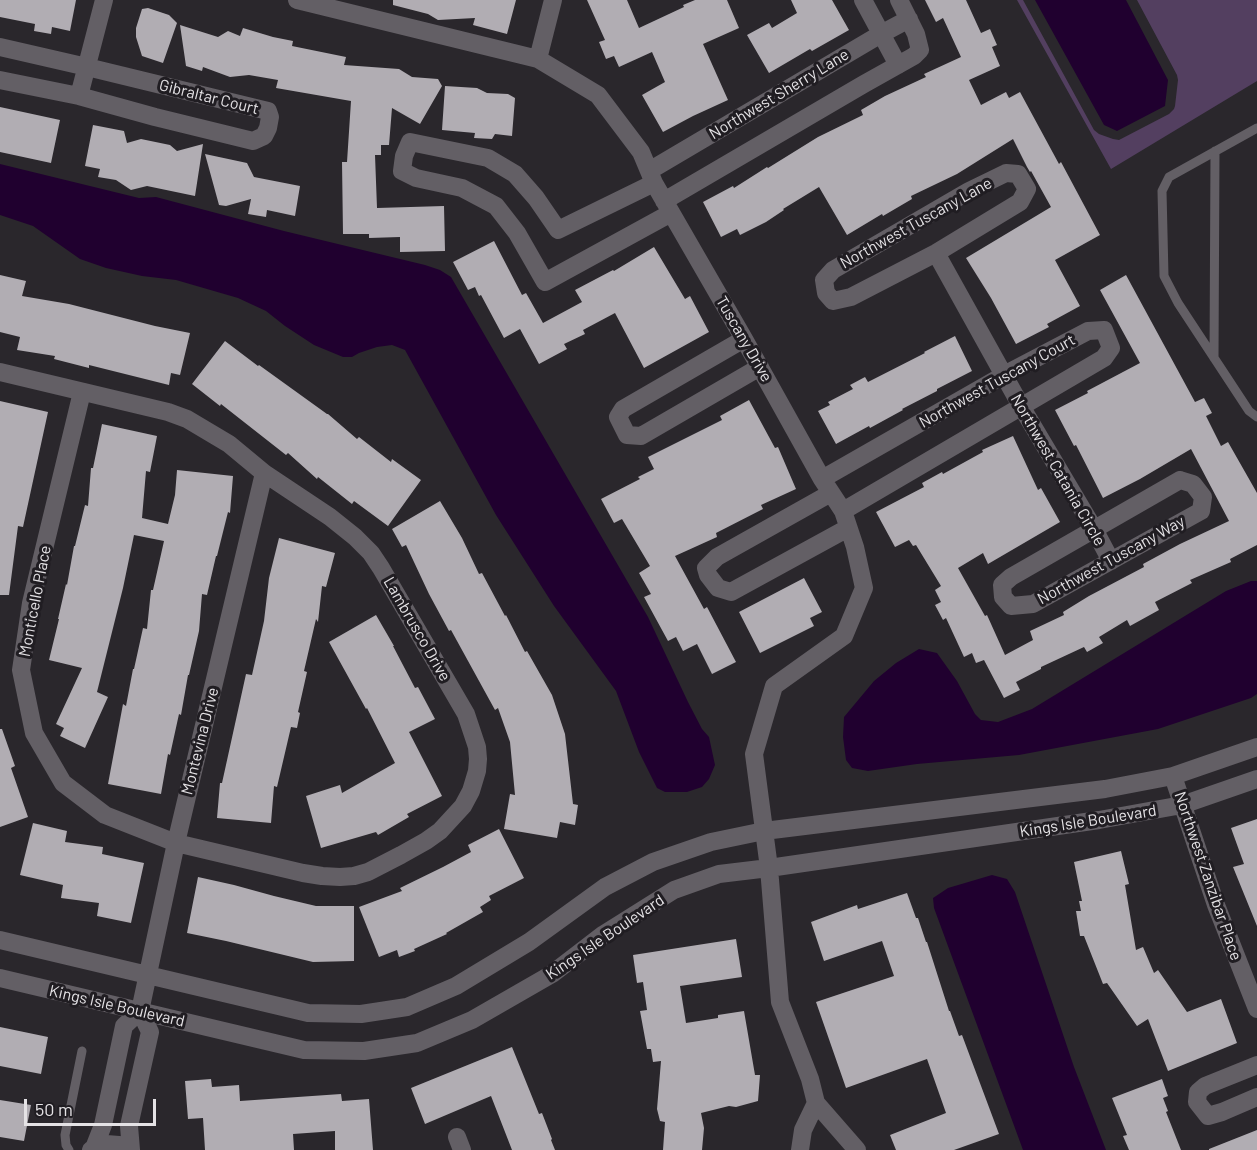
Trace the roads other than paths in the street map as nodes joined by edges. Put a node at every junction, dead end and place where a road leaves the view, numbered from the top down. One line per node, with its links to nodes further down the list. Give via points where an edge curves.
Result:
1 (104, 0): 11 (street)
2 (297, 0): 9 (street, Tuscany Drive)
3 (553, 0): 9 (street)
4 (863, 0): 7 (street)
5 (899, 0): 6 (street)
6 (909, 19): 7 (street, Northwest Sherry Lane); 10 (street, Northwest Sherry Lane, via 920,51)
7 (881, 34): 10 (street); 16 (street, Northwest Sherry Lane)
8 (0, 47): 11 (street, Gibraltar Court)
9 (538, 59): 16 (street, Tuscany Drive, via 598,95 641,152)
10 (898, 65): 17 (street, Northwest Sherry Lane)
11 (87, 66): 13 (street); 13 (street, Gibraltar Court, via 268,111 268,128 264,136 253,141)
12 (0, 80): 13 (street, Gibraltar Court)
13 (79, 96)
14 (1257, 128): 15 (lane)
15 (1215, 151): 20 (lane); 20 (lane, via 1169,177 1161,191 1164,276)
16 (651, 177): 17 (street, Tuscany Drive); 17 (street, Northwest Sherry Lane, via 558,230 515,174 488,158 410,142 402,171 462,188 496,206 517,233 545,282)
17 (668, 207): 19 (street, Tuscany Drive)
18 (936, 253): 18 (street, Northwest Tuscany Lane, via 1020,202 1027,189 1018,174 1006,173 969,191 833,270 824,280 826,293 833,301 851,297); 23 (street, Northwest Catania Circle)
19 (744, 339): 21 (street, Tuscany Drive); 21 (street, via 623,409 618,417 627,435 641,436)
20 (1214, 358): 26 (lane)
21 (760, 367): 28 (street, Tuscany Drive)
22 (0, 372): 24 (street, Lambrusco Drive)
23 (1004, 375): 25 (street, Northwest Catania Circle); 25 (street, Northwest Tuscany Court, via 1088,331 1104,330 1111,348 1104,358); 28 (street, Northwest Tuscany Court)
24 (82, 392): 27 (street, Lambrusco Drive, via 187,419 229,444); 37 (street, Monticello Place, via 31,603 21,670 34,733 63,783 105,815)
25 (1022, 406): 29 (street, Northwest Tuscany Court); 30 (street, Northwest Catania Circle)
26 (1257, 417)
27 (264, 473): 37 (street, Montevina Drive); 37 (street, Lambrusco Drive, via 330,517 371,554 466,714 477,747 477,771 463,806 440,831 382,866 354,876 303,873)
28 (826, 486): 29 (street, Tuscany Drive); 29 (street, Northwest Tuscany Court, via 717,557 706,568 708,575 717,588 731,592)
29 (845, 519): 36 (street, Tuscany Drive, via 864,588 844,636 774,686 754,754)
30 (1094, 529): 31 (street, Northwest Catania Circle); 31 (street, Northwest Tuscany Way, via 1011,577 1002,585 1003,597 1011,606 1033,604); 31 (street, Northwest Tuscany Way, via 1180,480 1193,484 1203,497 1201,511)
31 (1110, 561)
32 (1257, 747): 33 (street, Kings Isle Boulevard)
33 (1173, 776): 35 (street, Northwest Zanzibar Place); 36 (street, Kings Isle Boulevard, via 1105,789)
34 (1257, 780): 35 (street, Kings Isle Boulevard)
35 (1182, 805): 38 (street, Kings Isle Boulevard); 42 (street, Northwest Zanzibar Place)
36 (764, 831): 38 (street, Tuscany Drive); 40 (street, Kings Isle Boulevard, via 711,842 653,862 605,887 529,942 456,986 407,1007 361,1014 308,1013)
37 (176, 843): 40 (street, Montevina Drive)
38 (769, 868): 43 (street, Kings Isle Boulevard, via 720,874 674,890 604,934 552,974 472,1020 417,1043 364,1051 304,1050); 47 (street, Tuscany Drive, via 780,1002)
39 (0, 940): 40 (street, Kings Isle Boulevard)
40 (147, 975): 43 (street, Montevina Drive)
41 (0, 978): 43 (street, Kings Isle Boulevard)
42 (1257, 1009)
43 (140, 1011): 48 (street, via 124,1026 103,1125); 50 (street, via 150,1032 129,1126)
44 (82, 1051): 49 (lane, via 65,1135)
45 (1257, 1065): 46 (street, via 1205,1086 1198,1092 1197,1102 1208,1116)
46 (1257, 1096)
47 (816, 1103): 51 (street, via 802,1130); 52 (street)
48 (93, 1149): 50 (street, via 106,1144)
49 (69, 1150)
50 (130, 1150)
51 (800, 1150)
52 (856, 1150)

